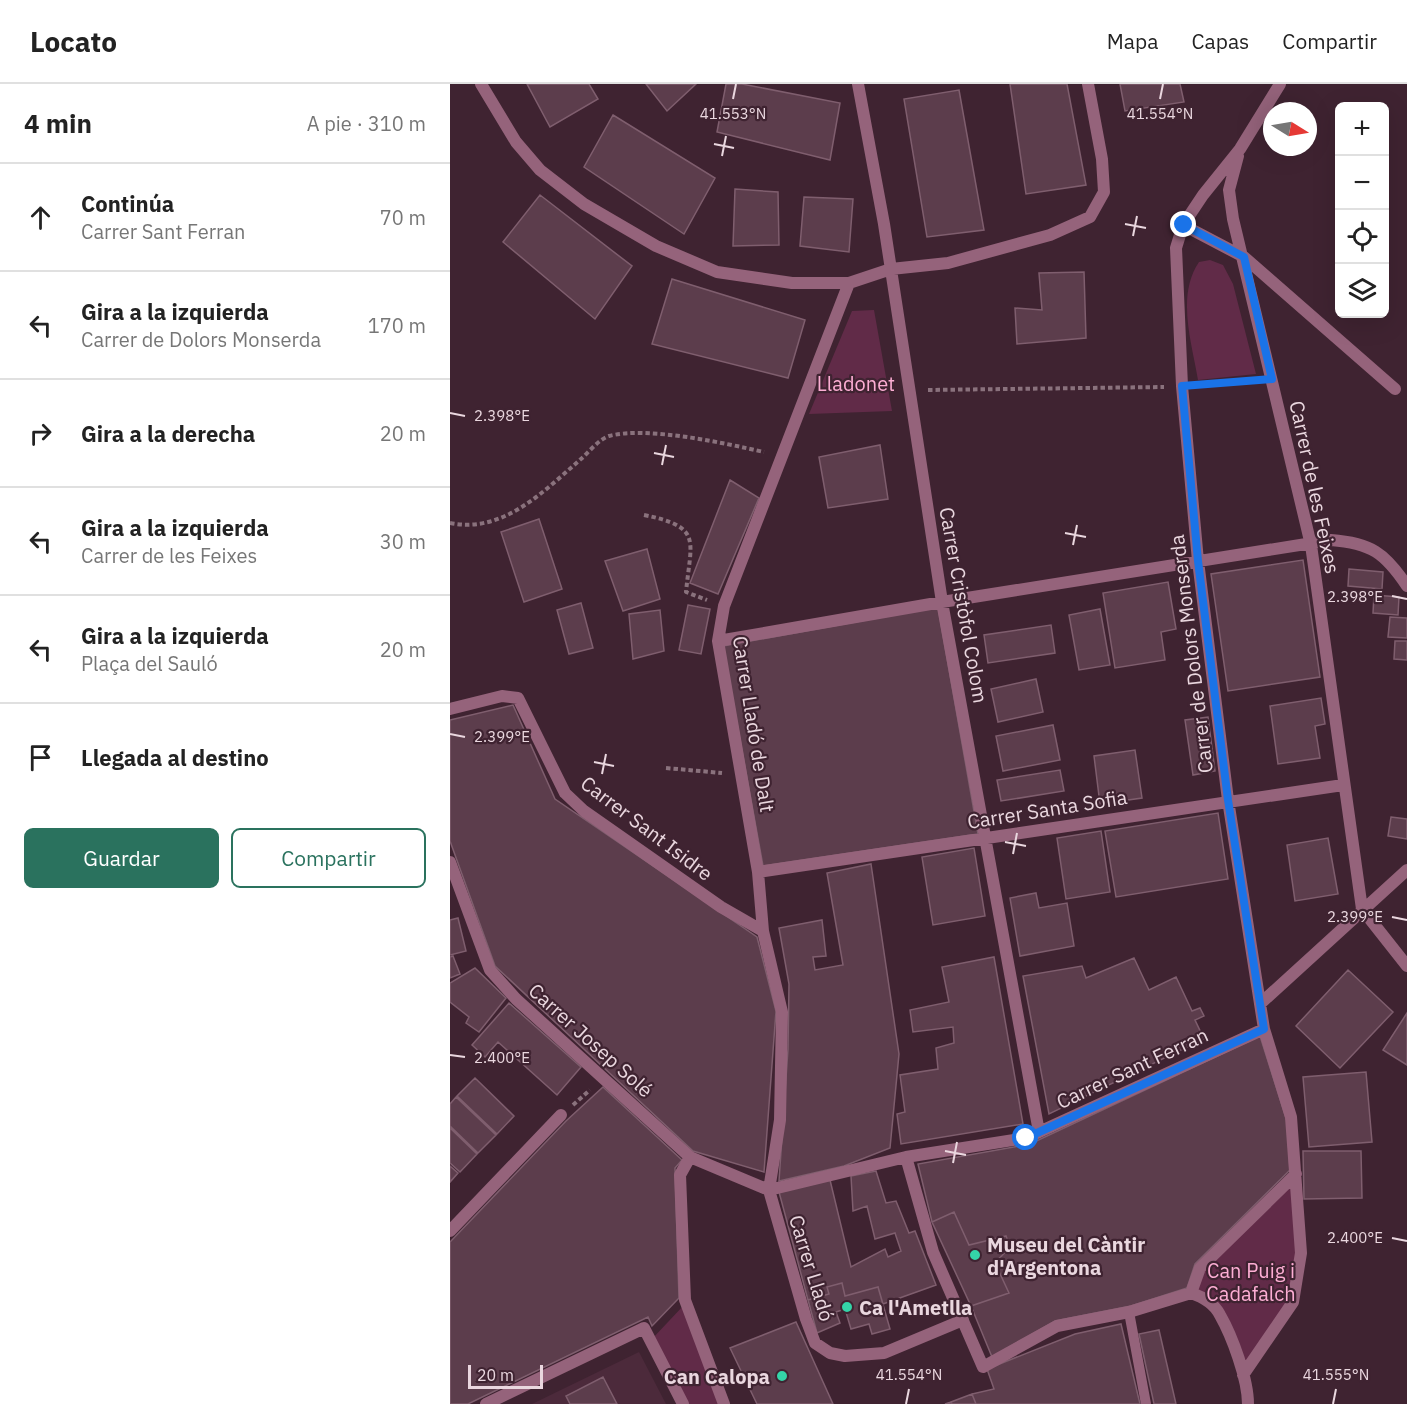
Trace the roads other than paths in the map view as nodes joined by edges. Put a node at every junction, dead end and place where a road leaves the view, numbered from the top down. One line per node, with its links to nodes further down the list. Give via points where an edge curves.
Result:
1 (481, 84): 9 (street, via 516,142 540,170 584,204 656,246 717,272 792,283)
2 (858, 84): 8 (street, Carrer Cristòfol Colom)
3 (1088, 84): 8 (street, via 1104,192 1090,217 1050,235 948,263)
4 (1280, 84): 5 (street)
5 (1240, 149): 6 (street, Carrer de Dolors Monserda); 7 (street, Carrer de les Feixes, via 1229,190)
6 (1184, 225): 7 (street); 12 (street, Carrer de Dolors Monserda, via 1175,258)
7 (1244, 257): 10 (street); 11 (street, Carrer de les Feixes)
8 (891, 269): 9 (street); 14 (street, Carrer Cristòfol Colom)
9 (849, 283): 15 (street, Carrer Lladó de Dalt, via 723,606)
10 (1395, 389)
11 (1311, 545): 12 (street); 13 (street, via 1331,540 1373,548 1393,564); 17 (street, Carrer de les Feixes)
12 (1198, 561): 14 (street); 18 (street, Carrer de Dolors Monserda)
13 (1407, 586)
14 (942, 602): 15 (street); 19 (street, Carrer Cristòfol Colom)
15 (718, 641): 22 (street, Carrer Lladó de Dalt)
16 (450, 709): 24 (street, Carrer Sant Isidre, via 502,696 518,698 565,793 721,907)
17 (1343, 785): 18 (street, Carrer Santa Sofia); 23 (street, Carrer de les Feixes)
18 (1228, 800): 19 (street, Carrer Santa Sofia); 26 (street, Carrer de Dolors Monserda)
19 (985, 839): 22 (street, Carrer Santa Sofia); 29 (street, Carrer Cristòfol Colom)
20 (450, 862): 30 (street, Carrer Josep Solé, via 490,970 516,999)
21 (1407, 870): 23 (street)
22 (758, 872): 24 (street, Carrer Lladó de Dalt)
23 (1362, 909): 25 (street); 26 (street)
24 (763, 931): 33 (street, Carrer Lladó de Dalt, via 782,1012 780,1120)
25 (1407, 966)
26 (1261, 1003): 27 (street, Carrer de Dolors Monserda)
27 (1264, 1029): 29 (street, Carrer Sant Ferran); 32 (street, Carrer de Dolors Monserda, via 1291,1117)
28 (561, 1115): 34 (street)
29 (1039, 1132): 31 (street, Carrer Sant Ferran, via 1026,1138)
30 (690, 1157): 33 (street, Carrer Josep Solé); 41 (street, via 680,1175 685,1300)
31 (906, 1157): 33 (street, Carrer Sant Ferran); 37 (street, via 933,1252)
32 (1296, 1174): 35 (street, via 1200,1268); 38 (street, Carrer de Dolors Monserda, via 1301,1253 1293,1302)
33 (769, 1190): 37 (street, Carrer Lladó, via 815,1343 830,1353 884,1353)
34 (450, 1231)
35 (1191, 1293): 36 (street); 38 (street, via 1205,1298 1220,1314)
36 (1129, 1312): 37 (street, via 1057,1326 983,1366); 42 (lane)
37 (963, 1320)
38 (1243, 1375): 43 (street)
39 (486, 1404): 40 (street, via 644,1328)
40 (683, 1404)
41 (724, 1404)
42 (1146, 1404)
43 (1248, 1404)

